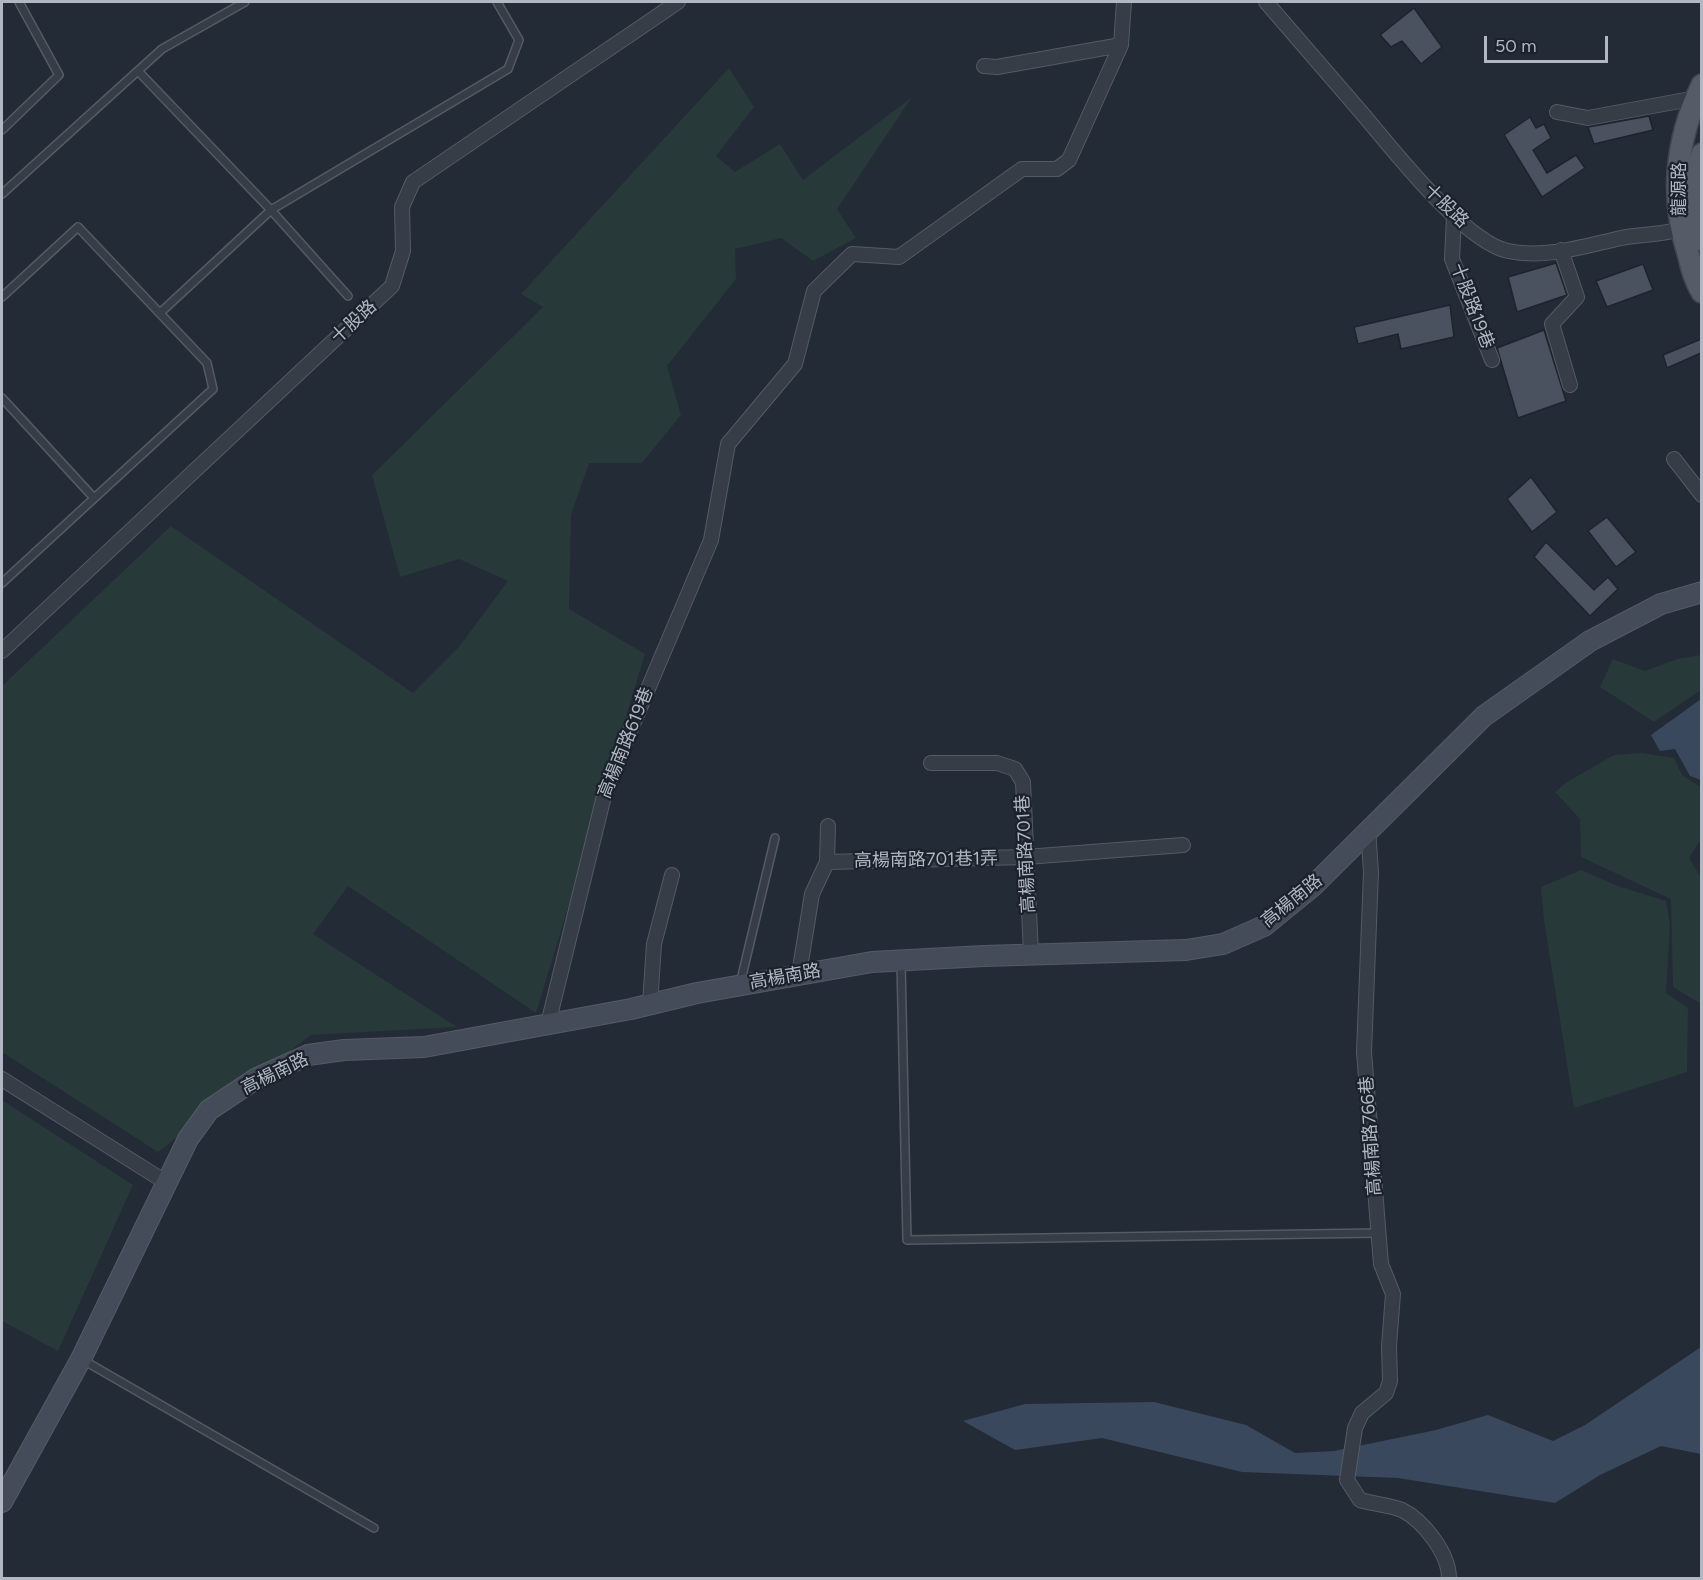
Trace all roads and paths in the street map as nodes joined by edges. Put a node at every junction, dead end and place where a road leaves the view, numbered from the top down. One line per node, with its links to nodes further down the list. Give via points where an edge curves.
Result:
1 (19, 2): 12 (lane, via 59,75)
2 (245, 2): 9 (lane, via 162,49)
3 (496, 2): 15 (lane, via 519,40 508,69)
4 (678, 2): 31 (street, 十股路, via 413,182 402,207 403,250 392,286)
5 (1124, 2): 7 (street)
6 (1266, 2): 16 (street, 十股路)
7 (1121, 45): 8 (street); 45 (street, 高楊南路619巷, via 1069,160 1057,169 1022,169 899,257 852,254 814,291 795,364 728,444 711,540 606,788)
8 (984, 66)
9 (138, 71): 14 (lane); 15 (lane)
10 (1699, 92): 11 (street, via 1588,118); 17 (main road, 龍源路, via 1684,130 1678,162 1677,200)
11 (1557, 112)
12 (2, 130)
13 (1701, 154): 17 (main road)
14 (2, 194)
15 (271, 210): 20 (lane); 22 (lane)
16 (1455, 216): 18 (street, 十股路, via 1480,238 1506,251 1538,254); 23 (street, 十股路19巷, via 1452,259)
17 (1693, 230): 18 (street, 十股路, via 1638,235); 19 (main road, 龍源路, via 1696,282)
18 (1562, 250): 24 (street, via 1577,297 1552,324)
19 (1701, 292)
20 (348, 296)
21 (2, 297): 22 (lane, via 78,227)
22 (160, 313): 28 (lane, via 207,363 213,390)
23 (1492, 360)
24 (1570, 385)
25 (2, 398): 28 (lane)
26 (1674, 459): 27 (street)
27 (1701, 495)
28 (94, 498): 29 (lane)
29 (2, 583)
30 (1701, 592): 34 (street, 高楊南路, via 1661,604 1590,641 1493,709)
31 (2, 651)
32 (931, 763): 37 (street, 高楊南路701巷, via 997,763 1015,769 1023,782)
33 (828, 826): 38 (street)
34 (1368, 830): 40 (street, 高楊南路, via 1313,886 1263,926 1223,944 1186,950); 48 (street, 高楊南路766巷, via 1371,872 1364,1052)
35 (775, 838): 43 (lane)
36 (1183, 845): 37 (street, 高楊南路701巷1弄)
37 (1026, 858): 38 (street, 高楊南路701巷1弄); 40 (street, 高楊南路701巷)
38 (827, 862): 42 (street, via 812,894)
39 (672, 875): 44 (street, via 654,944)
40 (1031, 954): 41 (street, 高楊南路)
41 (901, 960): 42 (street, 高楊南路); 48 (lane, via 907,1240)
42 (799, 974): 43 (street, 高楊南路)
43 (739, 985): 44 (street, 高楊南路)
44 (651, 1004): 45 (street, 高楊南路)
45 (548, 1024): 47 (street, 高楊南路, via 424,1047 309,1055 257,1078 209,1110 188,1139)
46 (2, 1079): 47 (street)
47 (167, 1184): 49 (street, 高楊南路)
48 (1378, 1233): 52 (street, 高楊南路766巷, via 1381,1264 1393,1294 1390,1381 1386,1393 1362,1413 1354,1428 1347,1479 1360,1500 1402,1510 1430,1532 1449,1568)
49 (81, 1359): 50 (street, 高楊南路); 51 (lane)
50 (2, 1502)
51 (374, 1528)
52 (1449, 1578)

